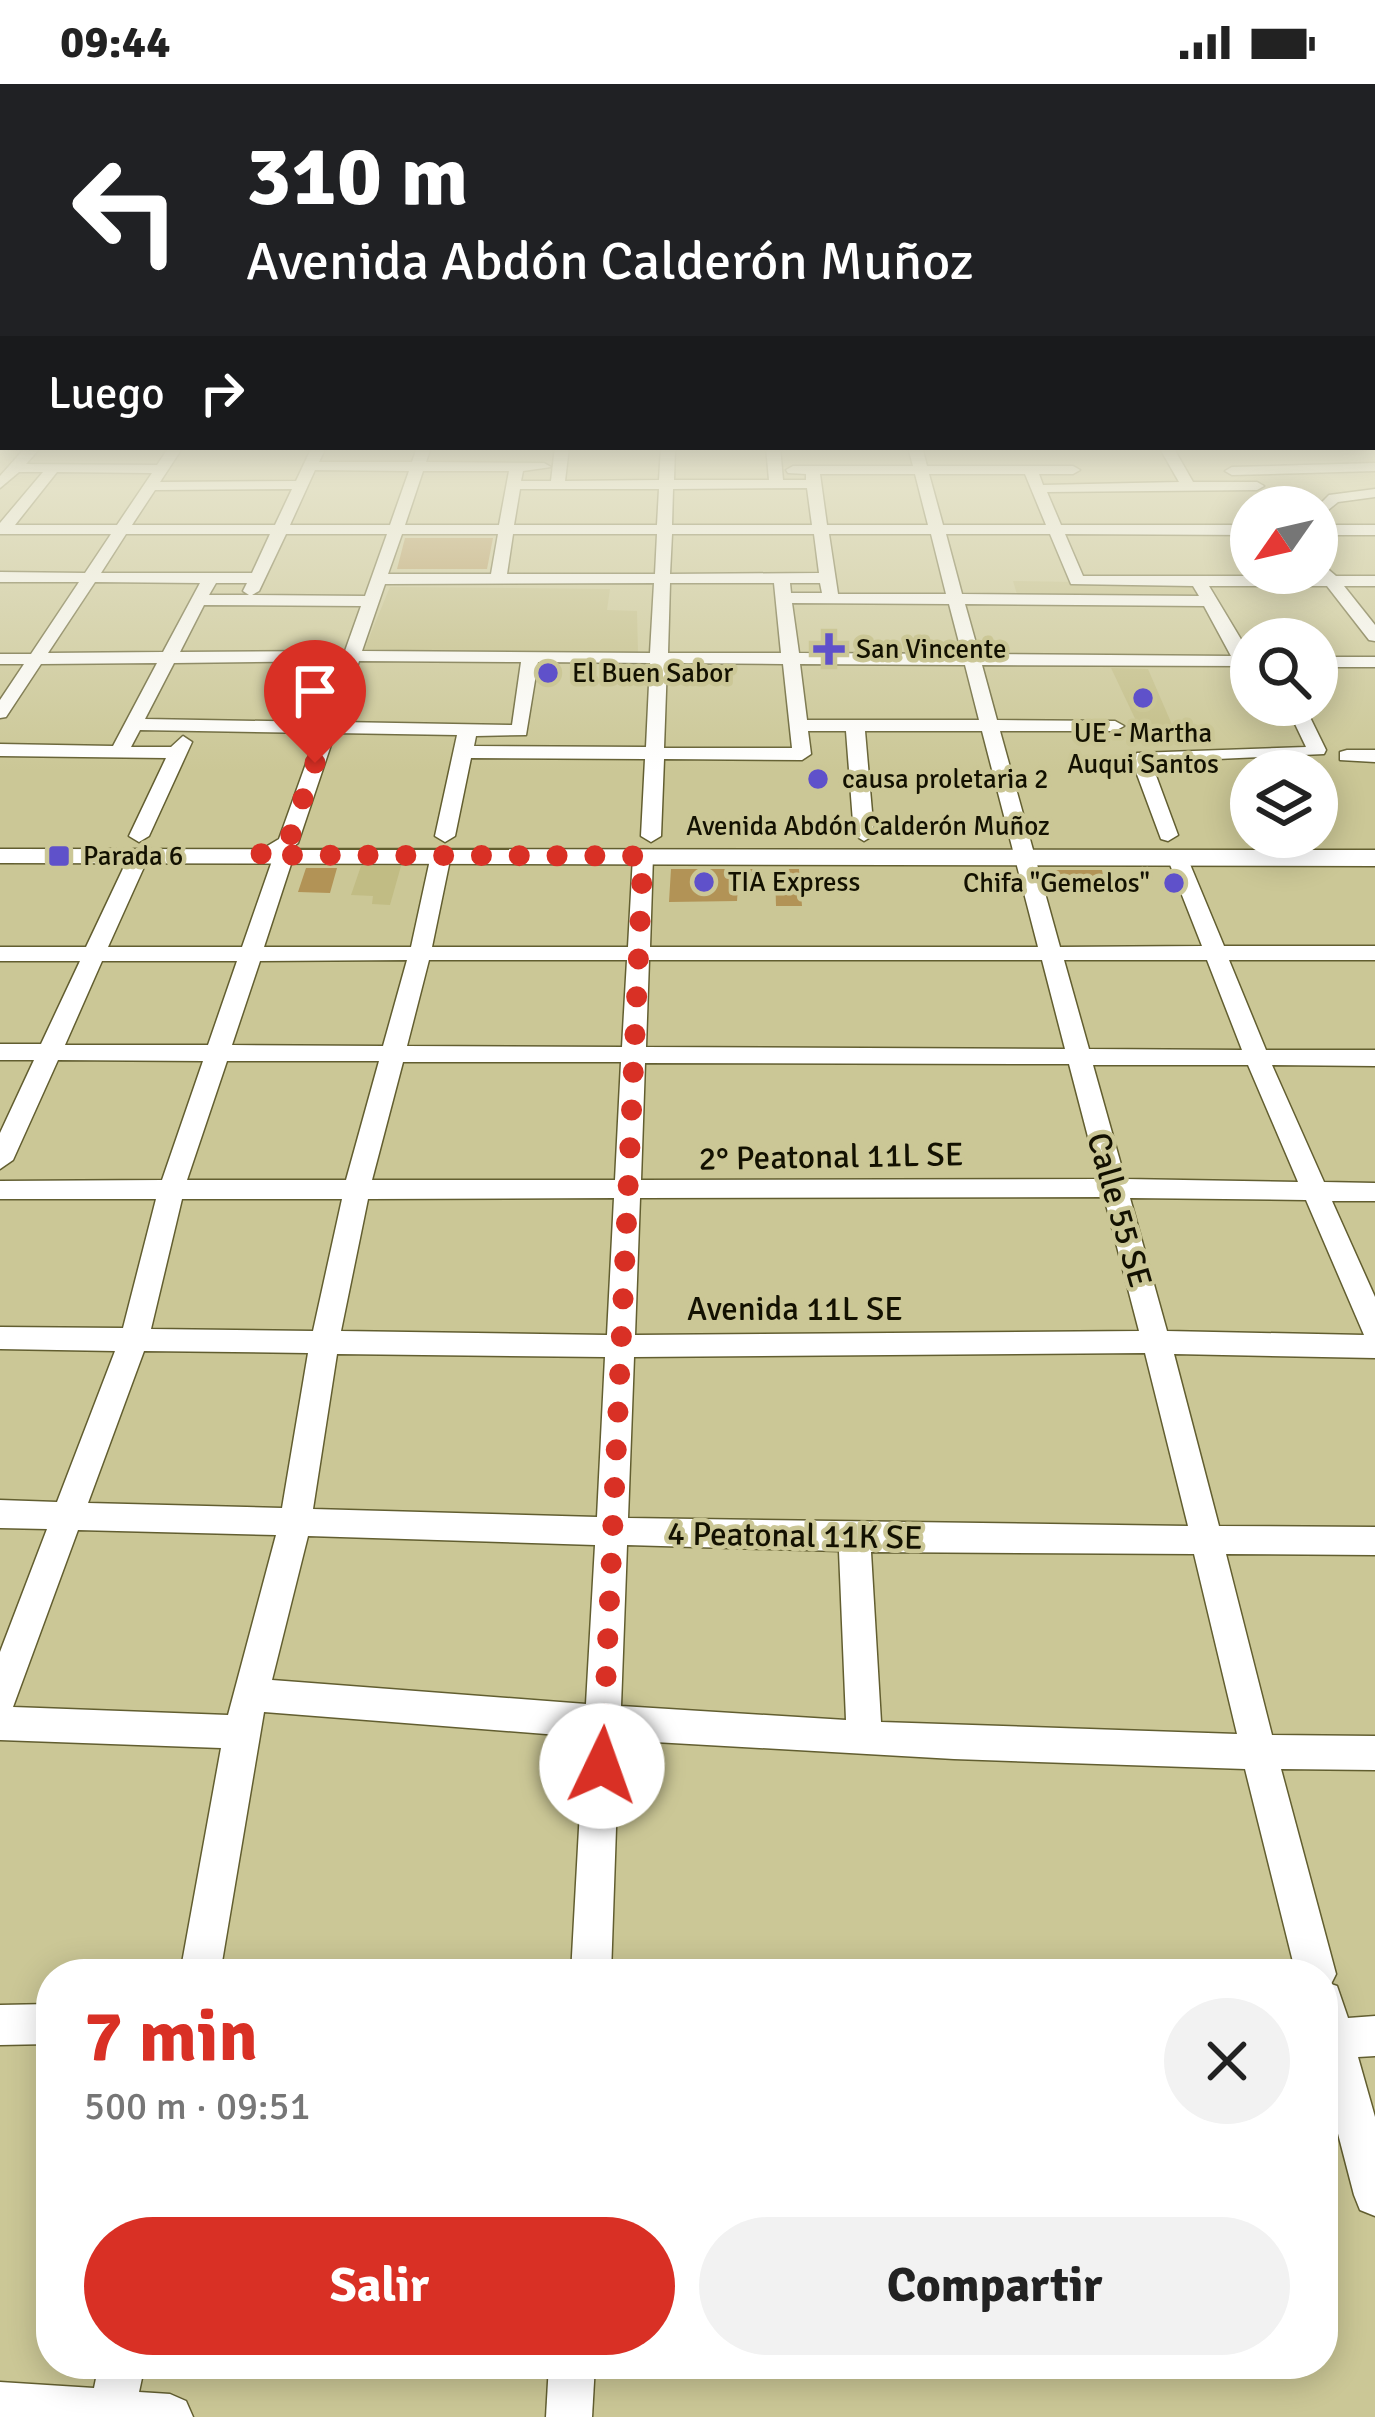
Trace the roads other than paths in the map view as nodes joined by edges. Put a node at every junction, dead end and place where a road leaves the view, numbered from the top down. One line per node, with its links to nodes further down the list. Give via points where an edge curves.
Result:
1 (104, 555): 10 (street)
2 (267, 555): 12 (street)
3 (385, 555): 16 (street)
4 (501, 555): 13 (street)
5 (661, 555): 14 (street)
6 (823, 555): 15 (street)
7 (943, 555): 27 (street, Calle 55 SE)
8 (1066, 555): 18 (street, via 1077,581)
9 (0, 577): 10 (street)
10 (87, 578): 11 (street); 36 (street)
11 (210, 578): 12 (street); 24 (street)
12 (256, 578): 25 (street)
13 (498, 578): 14 (street); 16 (street)
14 (660, 578): 21 (street); 33 (street)
15 (825, 578): 21 (street); 23 (street)
16 (377, 579): 26 (street)
17 (1338, 580): 20 (street)
18 (1199, 581): 19 (street); 28 (street)
19 (1230, 581)
20 (1375, 581)
21 (783, 588): 23 (street); 35 (street)
22 (1338, 589): 29 (street)
23 (832, 599): 27 (street)
24 (198, 600): 25 (street); 37 (street)
25 (246, 600): 26 (street)
26 (370, 601): 31 (street)
27 (956, 601): 28 (street); 39 (street, Calle 55 SE)
28 (1208, 601): 30 (street)
29 (1374, 633)
30 (1230, 635)
31 (351, 656): 32 (street); 37 (street); 49 (street)
32 (530, 656): 33 (street); 51 (street, via 520,731)
33 (656, 658): 35 (street); 56 (street)
34 (0, 659): 36 (street)
35 (790, 659): 39 (street); 44 (street)
36 (38, 660): 37 (street); 42 (street)
37 (169, 660): 43 (street)
38 (1230, 661): 39 (street)
39 (972, 662): 50 (street, Calle 55 SE)
40 (1338, 662): 41 (street)
41 (1375, 662)
42 (0, 713)
43 (134, 724): 45 (street); 53 (street)
44 (798, 724): 46 (street); 56 (street, via 802,754)
45 (192, 725): 49 (street); 55 (street)
46 (855, 725): 50 (street); 62 (street)
47 (1115, 726): 50 (street)
48 (1305, 726): 68 (street, via 1317,750 1307,754 1141,760)
49 (327, 727): 51 (street); 69 (street)
50 (988, 727): 67 (street, Calle 55 SE)
51 (469, 730): 54 (street)
52 (0, 750): 53 (street)
53 (119, 752): 55 (street)
54 (463, 752): 56 (street); 65 (street)
55 (177, 753): 64 (street)
56 (651, 753): 66 (street)
57 (1347, 756): 58 (street)
58 (1375, 756)
59 (1338, 835): 60 (main road)
60 (1375, 835)
61 (0, 836): 64 (main road, Avenida Abdón Calderón Muñoz)
62 (864, 836): 66 (main road, Avenida Abdón Calderón Muñoz); 67 (main road, Avenida Abdón Calderón Muñoz)
63 (1230, 838): 68 (main road, Avenida Abdón Calderón Muñoz)
64 (139, 846): 69 (main road, Avenida Abdón Calderón Muñoz); 69 (main road, Avenida Abdón Calderón Muñoz); 70 (main road, Avenida Abdón Calderón Muñoz); 76 (street)
65 (443, 846): 66 (main road, Avenida Abdón Calderón Muñoz); 69 (main road, Avenida Abdón Calderón Muñoz); 78 (street)
66 (647, 846): 67 (main road, Avenida Abdón Calderón Muñoz); 79 (street)
67 (1020, 846): 68 (main road, Avenida Abdón Calderón Muñoz); 73 (street, Calle 55 SE)
68 (1173, 846): 71 (main road, Avenida Abdón Calderón Muñoz); 74 (street)
69 (278, 849): 77 (street)
70 (0, 856)
71 (1375, 858)
72 (1375, 952): 74 (street)
73 (1048, 953): 74 (street); 79 (street); 85 (street, Calle 55 SE)
74 (1215, 953): 86 (street)
75 (0, 954): 76 (street)
76 (90, 954): 77 (street); 81 (street)
77 (250, 954): 78 (street); 82 (street)
78 (420, 954): 79 (street); 84 (street)
79 (641, 954): 83 (street)
80 (0, 1052): 81 (street)
81 (48, 1053): 82 (street); 88 (street)
82 (217, 1053): 84 (street); 92 (street)
83 (636, 1055): 84 (street); 85 (street); 93 (street)
84 (389, 1056): 89 (street)
85 (1076, 1057): 86 (street); 90 (street, Calle 55 SE)
86 (1257, 1058): 87 (street); 95 (street)
87 (1375, 1058)
88 (0, 1160)
89 (357, 1188): 92 (street, 2° Peatonal 11L SE); 93 (street, 2° Peatonal 11L SE); 99 (street)
90 (1112, 1188): 93 (street, 2° Peatonal 11L SE); 95 (street, 2° Peatonal 11L SE); 100 (street, Calle 55 SE)
91 (0, 1190): 92 (street, 2° Peatonal 11L SE)
92 (171, 1191): 97 (street)
93 (631, 1192): 101 (street)
94 (1375, 1192): 95 (street, 2° Peatonal 11L SE)
95 (1319, 1194): 96 (street)
96 (1375, 1328)
97 (136, 1336): 98 (street, Avenida 11L SE); 99 (street, Avenida 11L SE); 104 (street)
98 (0, 1337)
99 (325, 1339): 101 (street, Avenida 11L SE); 105 (street)
100 (1156, 1342): 101 (street, Avenida 11L SE); 102 (street, Avenida 11L SE); 108 (street, Calle 55 SE)
101 (622, 1346): 106 (street)
102 (1375, 1347)
103 (0, 1514): 104 (street, 4 Peatonal 11K SE)
104 (69, 1514): 105 (street, 4 Peatonal 11K SE); 111 (street)
105 (295, 1525): 106 (street, 4 Peatonal 11K SE); 110 (street)
106 (614, 1532): 107 (street, 4 Peatonal 11K SE); 113 (street)
107 (854, 1538): 108 (street, 4 Peatonal 11K SE); 115 (street)
108 (1204, 1539): 109 (street, 4 Peatonal 11K SE); 116 (street, Calle 55 SE)
109 (1375, 1541)
110 (254, 1695): 113 (street); 114 (street)
111 (0, 1696)
112 (0, 1723): 114 (street)
113 (604, 1724): 115 (street); 119 (street)
114 (242, 1732): 118 (street)
115 (864, 1735): 116 (street)
116 (1256, 1752): 117 (street); 120 (street, Calle 55 SE)
117 (1375, 1753)
118 (203, 1959)
119 (592, 1959)
120 (1312, 1959)
121 (36, 2024): 122 (street)
122 (0, 2025)
123 (1339, 2028): 124 (street)
124 (1375, 2195)
125 (119, 2379): 128 (street)
126 (571, 2379): 130 (street)
127 (0, 2405): 128 (street)
128 (112, 2414): 129 (street)
129 (170, 2417)
130 (569, 2417)

